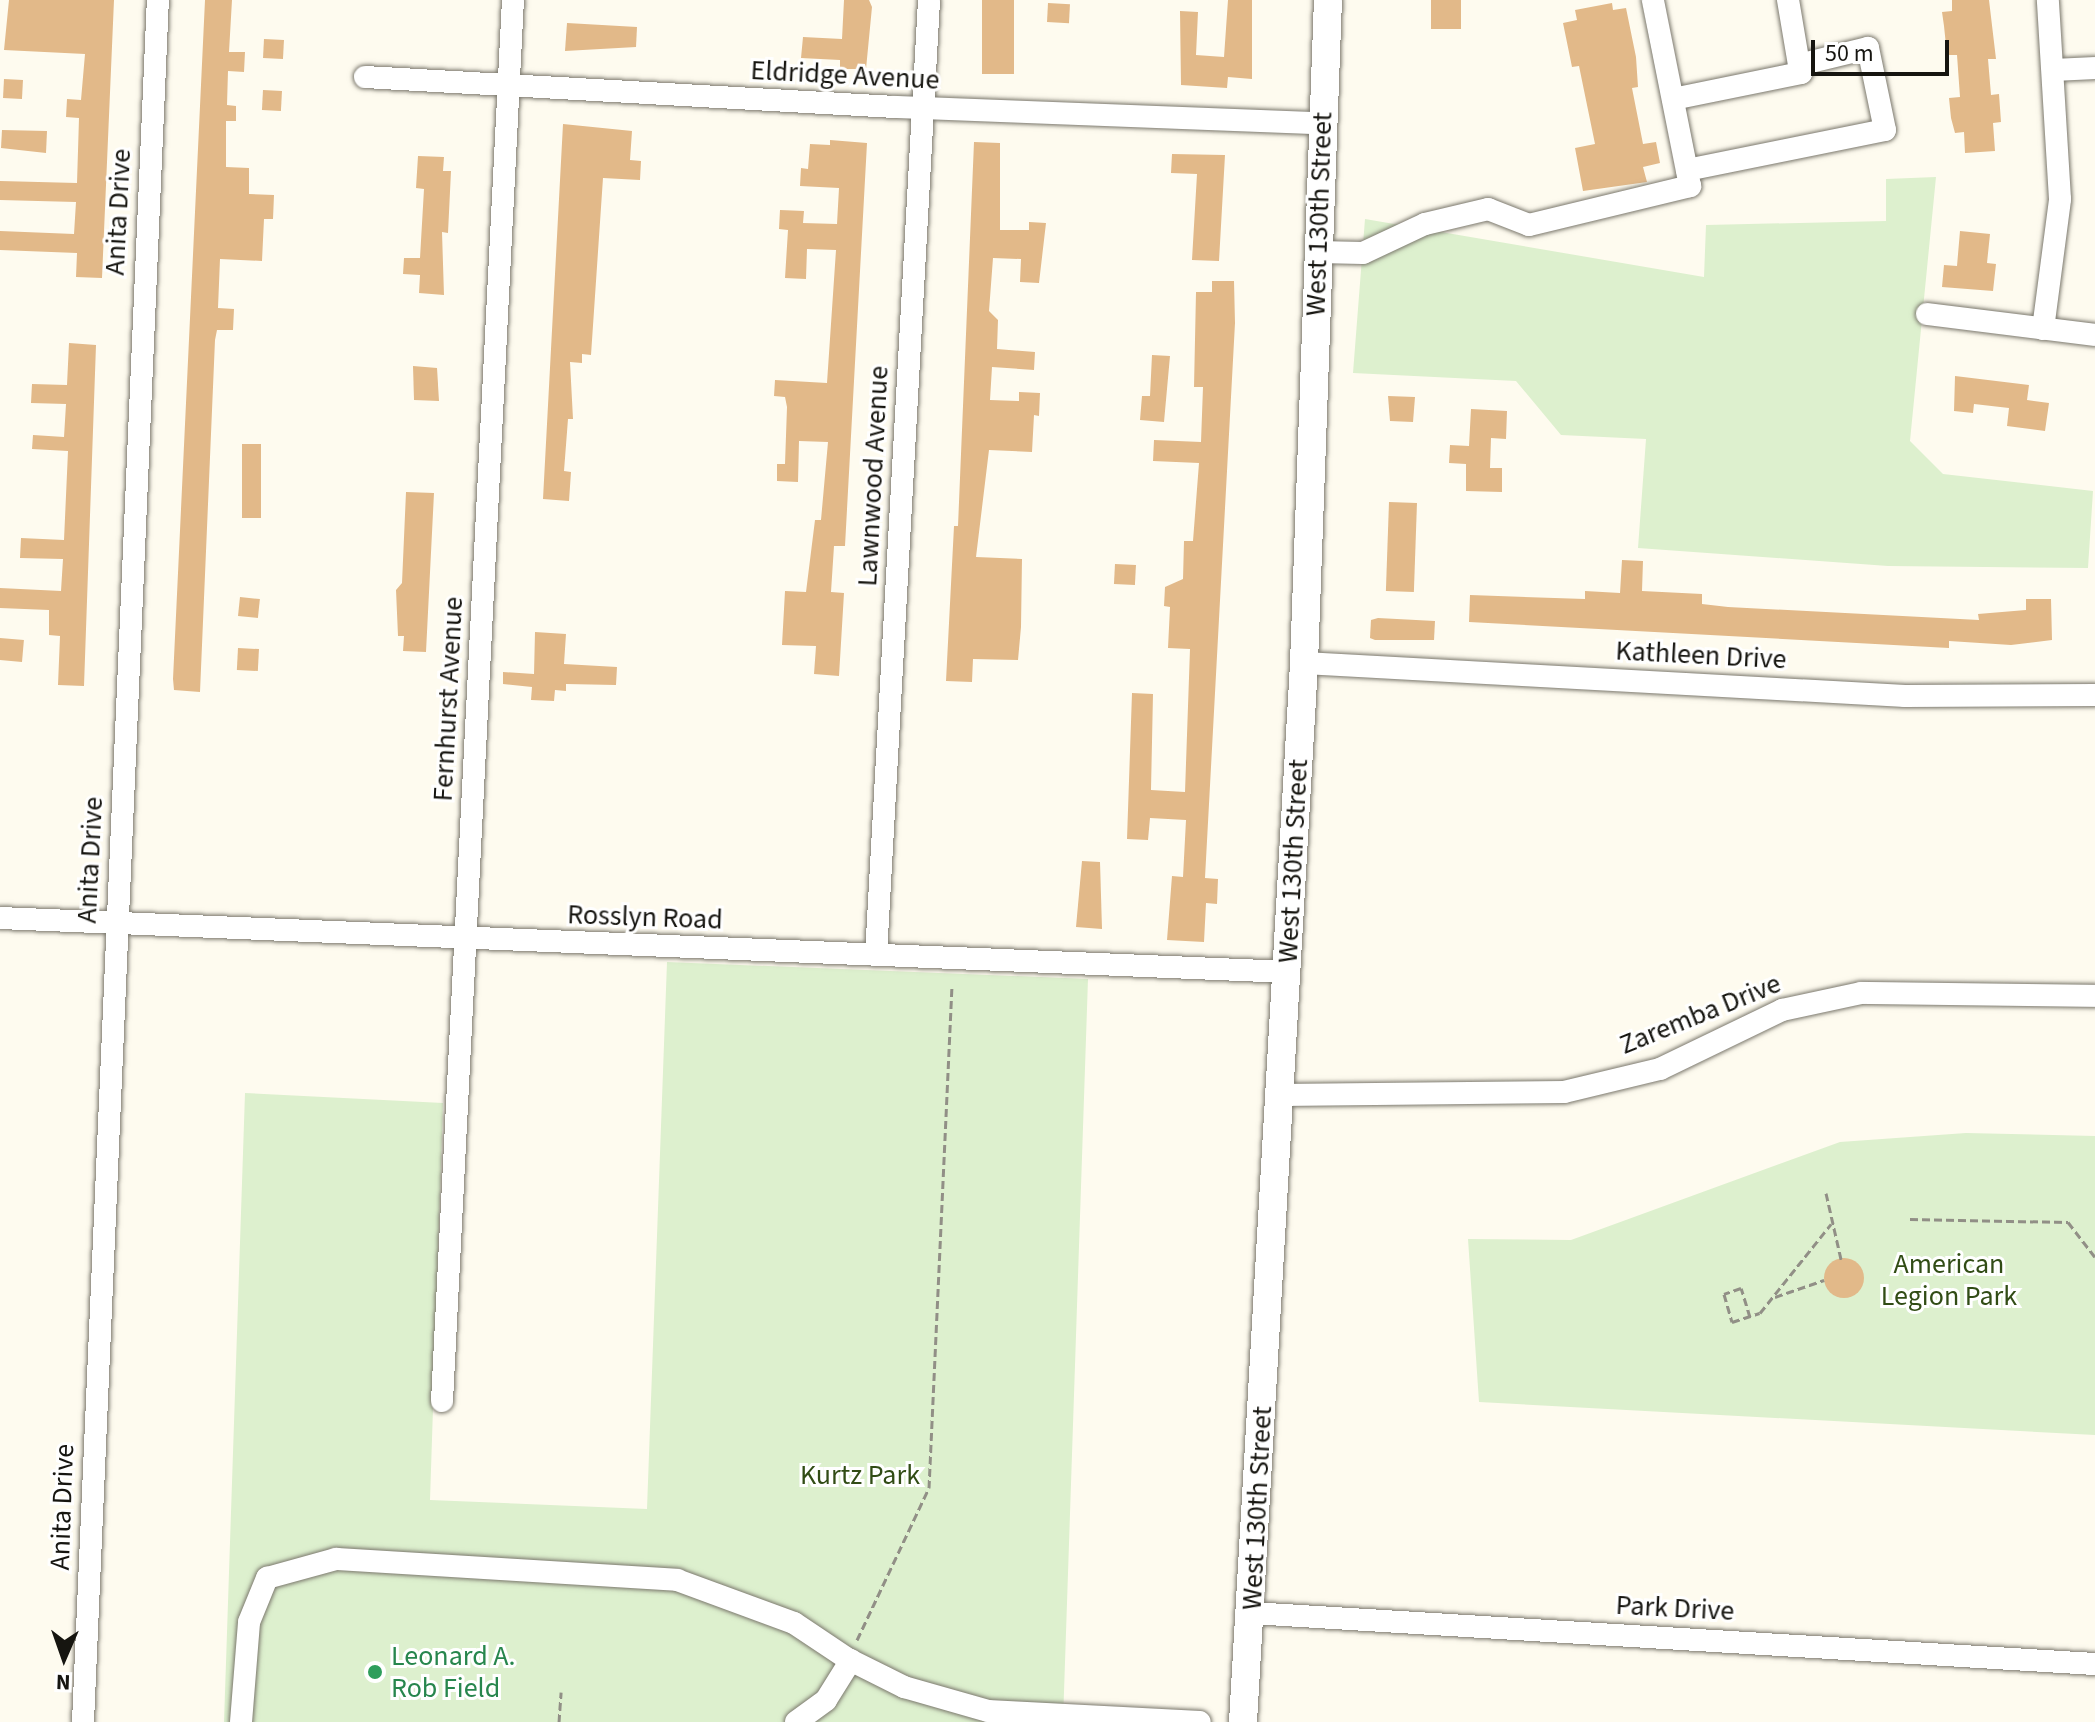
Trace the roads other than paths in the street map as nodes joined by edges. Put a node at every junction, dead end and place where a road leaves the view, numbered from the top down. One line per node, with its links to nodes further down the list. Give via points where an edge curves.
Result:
1 (158, 0): 24 (street, Anita Drive)
2 (513, 0): 12 (street, Fernhurst Avenue)
3 (929, 0): 14 (street, Lawnwood Avenue)
4 (1328, 0): 15 (main road, West 130th Street)
5 (1653, 0): 13 (street)
6 (1788, 0): 8 (street)
7 (2048, 0): 10 (street)
8 (1799, 65): 13 (street, via 1801,73); 16 (street, via 1868,48 1885,130)
9 (2095, 68): 10 (street)
10 (2054, 70): 19 (street, via 2060,199)
11 (365, 77): 12 (street, Eldridge Avenue)
12 (508, 88): 14 (street, Eldridge Avenue); 25 (street, Fernhurst Avenue)
13 (1673, 99): 16 (street)
14 (924, 109): 15 (street, Eldridge Avenue); 26 (street, Lawnwood Avenue)
15 (1321, 123): 17 (main road, West 130th Street)
16 (1689, 178): 17 (street, via 1529,225 1488,209 1425,224 1363,253)
17 (1318, 252): 21 (main road, West 130th Street)
18 (1927, 314): 19 (street)
19 (2043, 329): 20 (street)
20 (2095, 335)
21 (1304, 663): 22 (street, Kathleen Drive, via 1905,696); 27 (main road, West 130th Street)
22 (2095, 695)
23 (0, 918): 24 (street, Rosslyn Road)
24 (117, 922): 25 (street, Rosslyn Road); 34 (street, Anita Drive)
25 (466, 941): 26 (street, Rosslyn Road); 30 (street, Fernhurst Avenue)
26 (876, 955): 27 (street, Rosslyn Road)
27 (1287, 972): 29 (main road, West 130th Street)
28 (2095, 996): 29 (street, Zaremba Drive, via 1861,993 1782,1010 1660,1069 1564,1092)
29 (1280, 1095): 31 (main road, West 130th Street)
30 (442, 1401)
31 (1251, 1613): 33 (street, Park Drive); 38 (main road, West 130th Street)
32 (852, 1655): 35 (street, via 794,1623 677,1580 336,1559 267,1578 249,1622); 36 (street, via 826,1700); 37 (street, via 904,1687 988,1711)
33 (2095, 1664)
34 (83, 1722)
35 (241, 1722)
36 (796, 1722)
37 (1200, 1722)
38 (1243, 1722)

